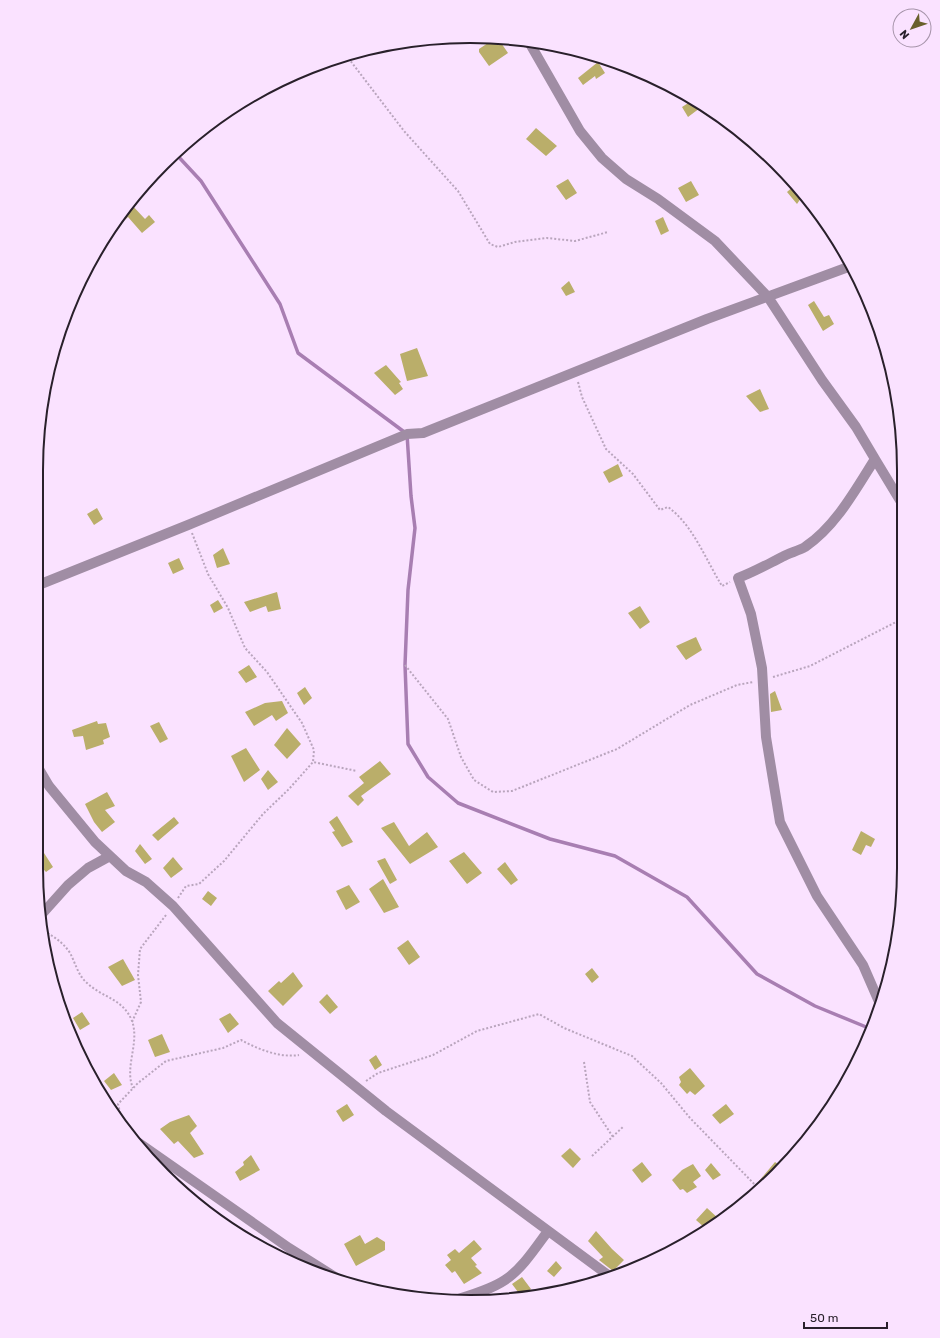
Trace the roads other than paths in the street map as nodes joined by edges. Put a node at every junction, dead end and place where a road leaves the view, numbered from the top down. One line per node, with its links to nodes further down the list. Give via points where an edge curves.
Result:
1 (532, 48): 3 (street, via 580,131 602,158 626,179 715,241)
2 (846, 268): 3 (street)
3 (768, 297): 4 (street); 6 (street, via 423,433 407,434 188,526)
4 (875, 459): 5 (street); 10 (street, via 844,506 825,529 805,547 738,578 751,614 764,680 766,737 780,822 817,896 863,965)
5 (897, 495)
6 (43, 583)
7 (43, 776): 8 (street, via 95,842)
8 (110, 856): 9 (street, via 88,868); 12 (street, via 146,882 173,906 277,1023 357,1087)
9 (46, 910)
10 (877, 996)
11 (149, 1150): 13 (street)
12 (548, 1231): 14 (street); 15 (street, via 506,1280)
13 (318, 1266)
14 (605, 1273)
15 (471, 1295)

